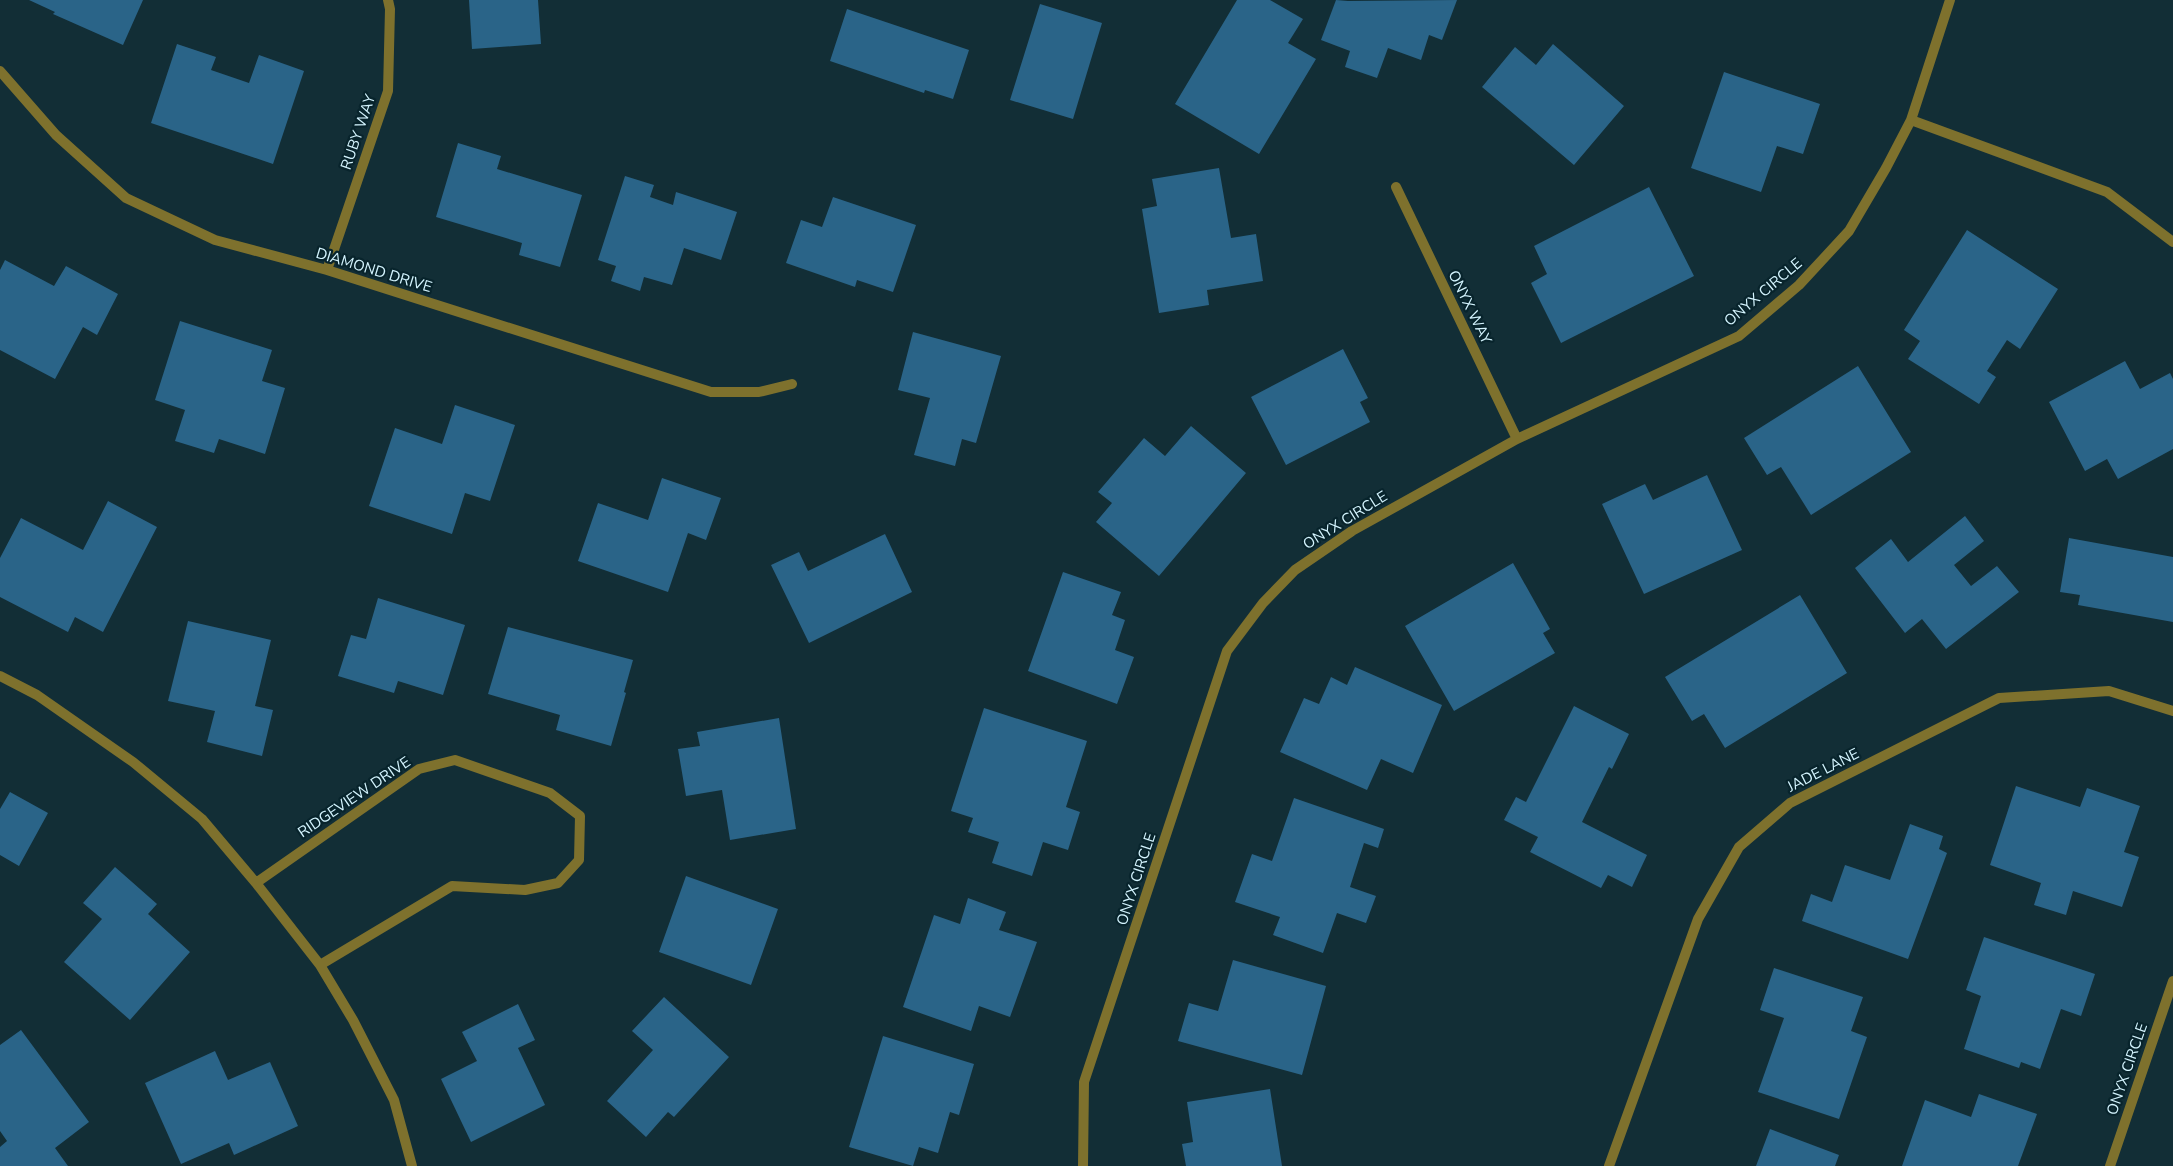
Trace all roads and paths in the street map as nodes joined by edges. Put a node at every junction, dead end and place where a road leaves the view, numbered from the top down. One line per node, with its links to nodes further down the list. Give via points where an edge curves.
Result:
1 (388, 0): 7 (street, RUBY WAY, via 388,91)
2 (1950, 0): 4 (street, ONYX CIRCLE)
3 (0, 70): 7 (street, DIAMOND DRIVE, via 56,135 126,198 215,240)
4 (1910, 120): 6 (street, via 2107,192); 9 (street, ONYX CIRCLE, via 1849,232 1800,285 1739,336)
5 (1396, 187): 9 (street, ONYX WAY)
6 (2173, 242)
7 (327, 270): 8 (street, DIAMOND DRIVE, via 711,392 759,392)
8 (792, 384)
9 (1517, 439): 16 (street, ONYX CIRCLE, via 1352,531 1295,570 1263,603 1227,651 1084,1082)
10 (0, 676): 12 (street, via 37,695 133,762 202,819)
11 (2173, 711): 17 (street, JADE LANE, via 2109,690 1999,698 1790,803 1739,847 1698,919)
12 (256, 883): 13 (street); 13 (street, RIDGEVIEW DRIVE, via 419,769 455,760 550,793 580,816 579,860 558,883 526,890 452,886)
13 (320, 965): 15 (street, via 353,1020 394,1100)
14 (2173, 981): 18 (street, ONYX CIRCLE)
15 (412, 1166)
16 (1083, 1166)
17 (1609, 1166)
18 (2110, 1166)

